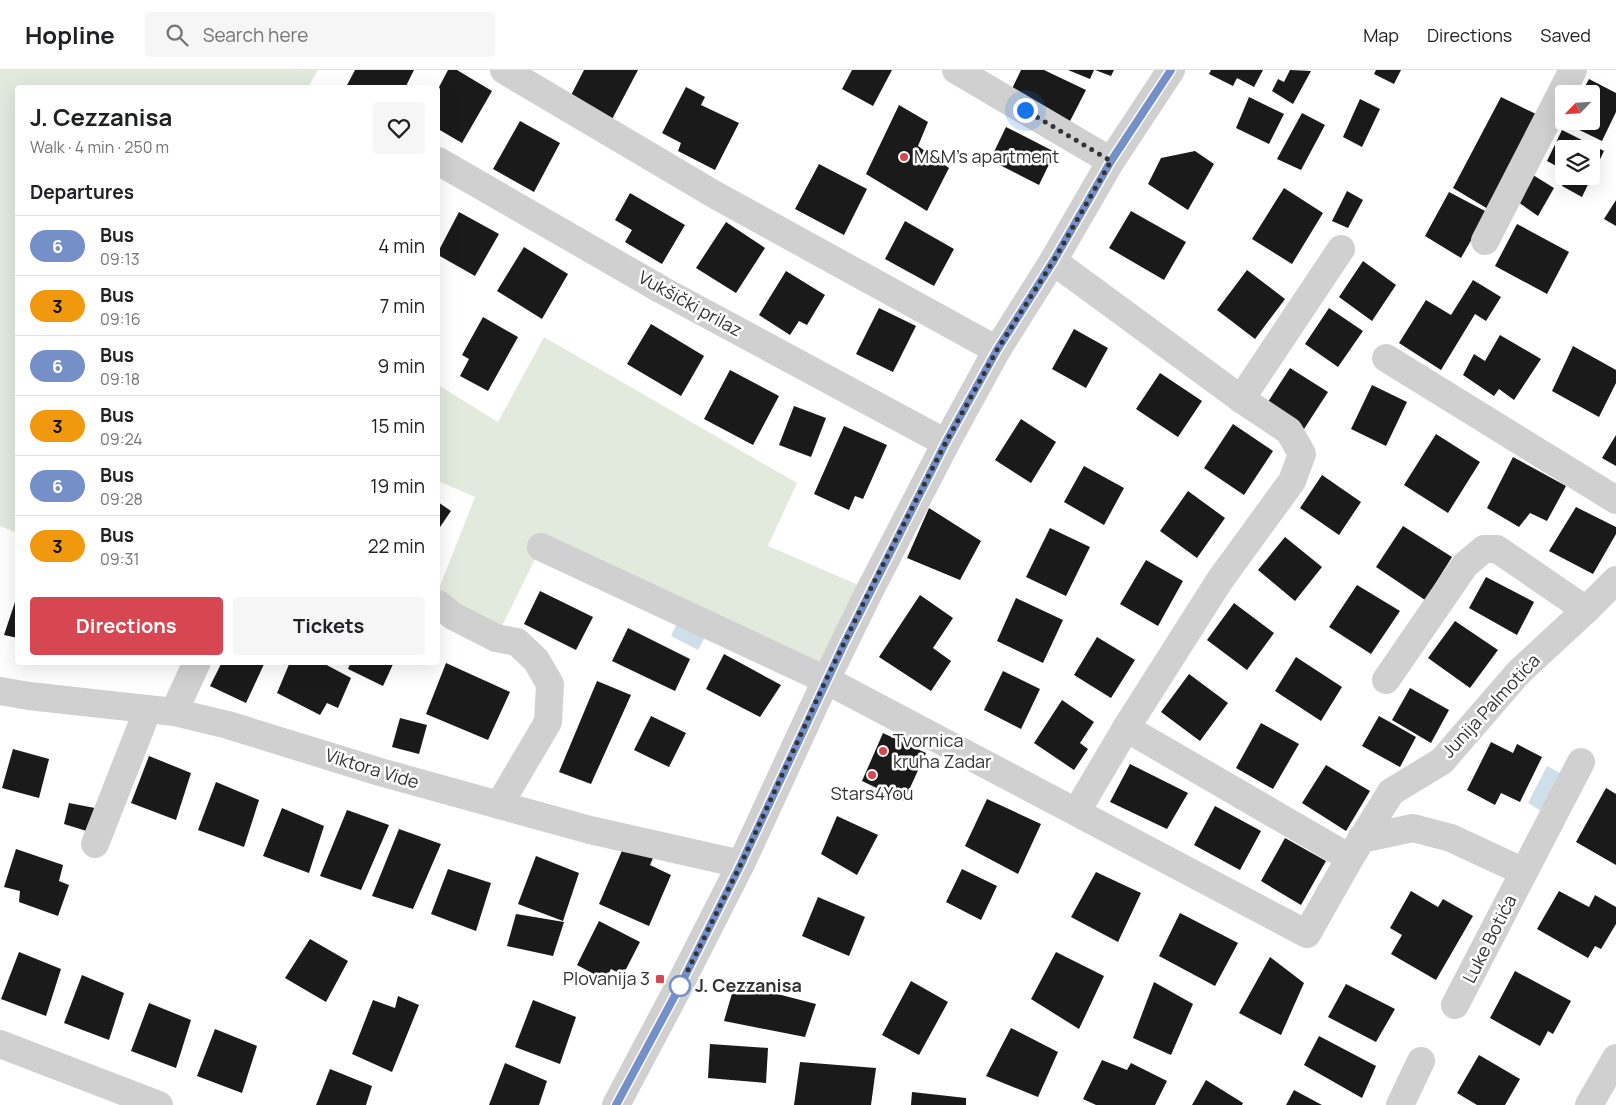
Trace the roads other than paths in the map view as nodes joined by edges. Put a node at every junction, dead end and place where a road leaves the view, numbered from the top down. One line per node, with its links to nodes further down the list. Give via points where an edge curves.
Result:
1 (504, 70): 10 (street, via 718,196)
2 (956, 70): 5 (street)
3 (1171, 70): 5 (street)
4 (1574, 70): 7 (street)
5 (1111, 161): 9 (street)
6 (440, 162): 13 (street, Vukšički prilaz, via 662,290)
7 (1486, 241)
8 (1341, 249): 12 (street)
9 (1054, 260): 10 (street); 12 (street)
10 (997, 350): 13 (street)
11 (1386, 358): 14 (street)
12 (1241, 399): 24 (street, via 1289,430 1302,454 1292,481 1220,580)
13 (946, 442): 20 (street)
14 (1616, 500)
15 (541, 546): 20 (street)
16 (1616, 580): 18 (street, Junija Palmotića)
17 (440, 606): 26 (street, via 452,616 496,638 516,642 536,660 550,684 548,722)
18 (1586, 610): 21 (street, via 1497,549 1484,549 1465,565); 29 (street, Junija Palmotića, via 1519,672 1442,760 1390,792)
19 (195, 665): 23 (street)
20 (826, 680): 27 (street); 30 (street)
21 (1386, 680)
22 (0, 691): 23 (street, Viktora Vide)
23 (161, 710): 26 (street, Viktora Vide, via 228,724); 28 (street)
24 (1126, 728): 27 (street); 29 (street)
25 (1581, 762): 31 (street, Luke Botića)
26 (499, 805): 30 (street, Viktora Vide, via 590,830)
27 (1076, 811): 29 (street, Junija Palmotića, via 1307,934)
28 (95, 844)
29 (1356, 849): 31 (street, via 1413,828 1451,838)
30 (741, 864): 37 (street)
31 (1524, 872): 32 (street, Luke Botića)
32 (1456, 1005)
33 (0, 1044): 36 (street)
34 (1616, 1058): 39 (street)
35 (1421, 1061): 38 (street)
36 (159, 1105)
37 (616, 1105)
38 (1400, 1105)
39 (1589, 1105)

